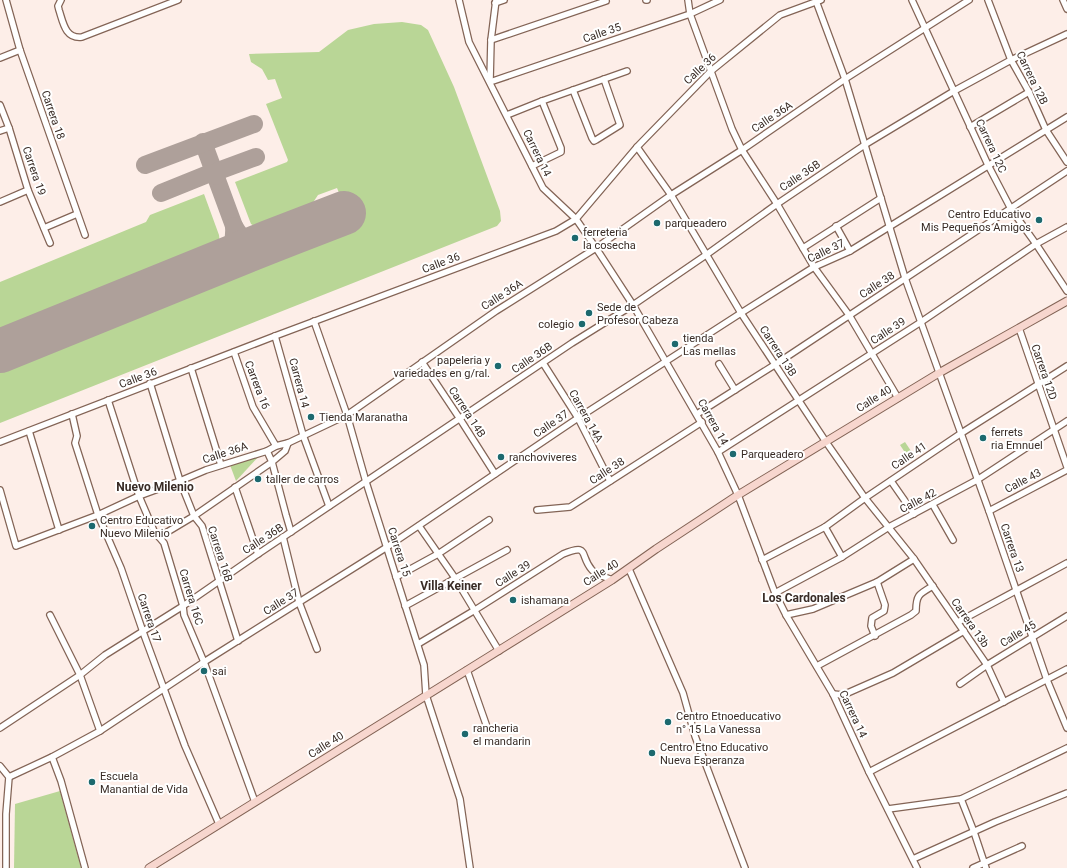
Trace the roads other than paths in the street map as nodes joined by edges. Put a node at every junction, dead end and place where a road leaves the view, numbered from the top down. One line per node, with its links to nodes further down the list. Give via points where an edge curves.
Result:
1 (6, 0): 20 (street, Carrera 18)
2 (61, 0): 3 (street, via 59,10 67,32 73,37 82,37)
3 (178, 0)
4 (459, 0): 27 (street, via 469,42)
5 (504, 0): 14 (street)
6 (688, 0): 16 (street)
7 (720, 0): 16 (street, Calle 35)
8 (912, 0): 17 (street, Carrera 12C)
9 (969, 0): 17 (street, Calle 36A)
10 (988, 0): 22 (street, Carrera 12B)
11 (1064, 0): 15 (street)
12 (606, 1): 19 (street)
13 (818, 1): 24 (street, Calle 36, via 780,15); 26 (street, Carrera 13)
14 (496, 2): 19 (street, Carrera 14)
15 (1067, 9)
16 (690, 14): 24 (street); 27 (street, Calle 35)
17 (924, 29): 26 (street, Calle 36A); 29 (street, Carrera 12C)
18 (1067, 34): 22 (street, Calle 36B)
19 (491, 40): 27 (street, Carrera 14)
20 (20, 50): 21 (street); 52 (street, Carrera 18)
21 (0, 58)
22 (1011, 60): 29 (street, Calle 36B); 30 (street, Carrera 12B)
23 (627, 71): 25 (street)
24 (711, 71): 40 (street, Calle 36); 41 (street)
25 (604, 79): 28 (street); 28 (street, via 620,124 594,141)
26 (845, 79): 39 (street, Carrera 13); 41 (street, Calle 36A)
27 (490, 82): 33 (street, Carrera 14)
28 (573, 90): 31 (street)
29 (954, 90): 35 (street, Carrera 12C); 39 (street, Calle 36B)
30 (1028, 92): 35 (street); 37 (street, Carrera 12B)
31 (542, 101): 33 (street); 44 (street, via 561,152)
32 (0, 105): 36 (street, Carrera 19)
33 (507, 115): 44 (street, Carrera 14)
34 (1067, 117): 37 (street, Calle 37)
35 (970, 127): 43 (street, Carrera 12C)
36 (9, 128): 38 (street); 46 (street, Carrera 19)
37 (1046, 130): 42 (street, Carrera 12B); 43 (street, Calle 37)
38 (0, 131)
39 (866, 144): 48 (street, Carrera 13); 50 (street, Calle 36B)
40 (637, 146): 47 (street, Carrera 13B); 53 (street, Calle 36)
41 (742, 150): 47 (street, Calle 36A); 50 (street)
42 (1067, 162)
43 (988, 165): 51 (street, Carrera 12C); 55 (street, Calle 37)
44 (532, 166): 53 (street, Carrera 14, via 543,188)
45 (1067, 171): 51 (street, Calle 38)
46 (28, 190): 49 (street); 57 (street, Carrera 19)
47 (671, 195): 61 (street, Calle 36A); 64 (street, Carrera 13B)
48 (881, 198): 54 (street); 55 (street, Carrera 13)
49 (0, 202)
50 (777, 204): 62 (street); 64 (street, Calle 36B)
51 (1011, 209): 60 (street, Carrera 12C); 66 (street, Calle 38)
52 (77, 214): 57 (street); 58 (street, Carrera 18)
53 (576, 220): 61 (street, Carrera 14); 72 (street, Calle 36, via 556,231)
54 (836, 226): 62 (street); 63 (street)
55 (889, 226): 63 (street, Calle 37); 66 (street, Carrera 13)
56 (1067, 227): 60 (street, Calle 39)
57 (44, 228): 59 (street, Carrera 19)
58 (85, 235)
59 (50, 243)
60 (1036, 244): 67 (street, Carrera 12C); 73 (street, Calle 39)
61 (596, 248): 69 (street, Carrera 14); 78 (street, Calle 36A, via 496,311)
62 (803, 248): 65 (street)
63 (850, 251): 65 (street, Calle 37)
64 (706, 255): 69 (street, Calle 36B); 70 (street, Carrera 13B)
65 (814, 267): 70 (street, Calle 37); 71 (street)
66 (905, 278): 71 (street, Calle 38); 73 (street, Carrera 13)
67 (1067, 292)
68 (1067, 300): 74 (street, Calle 40)
69 (633, 305): 79 (street, Carrera 14); 80 (street, Calle 36B)
70 (741, 313): 79 (street, Calle 37); 82 (street, Carrera 13B)
71 (849, 316): 77 (street); 82 (street, Calle 38)
72 (314, 321): 75 (street, Calle 36); 94 (street, Carrera 15)
73 (921, 322): 77 (street, Calle 39); 85 (street, Carrera 13)
74 (1019, 328): 85 (street, Calle 40); 87 (street, Carrera 12D)
75 (275, 336): 76 (street, Calle 36); 102 (street, Carrera 14)
76 (234, 352): 84 (street, Calle 36); 106 (street, Carrera 16, via 253,407)
77 (871, 354): 89 (street); 91 (street, Calle 39)
78 (422, 362): 94 (street, Calle 36A); 96 (street, Carrera 14B)
79 (667, 362): 93 (street, Carrera 14); 95 (street, Calle 37)
80 (543, 363): 95 (street, Carrera 14A); 96 (street, Calle 36B)
81 (719, 364): 88 (street)
82 (776, 364): 88 (street, Calle 38); 91 (street, Carrera 13B)
83 (1067, 366): 87 (street, Calle 41)
84 (191, 368): 86 (street, Calle 36); 110 (street)
85 (939, 373): 89 (street, Calle 40); 101 (street, Carrera 13)
86 (150, 384): 90 (street, Calle 36); 114 (street, Carrera 16B)
87 (1037, 384): 99 (street, Carrera 12D); 101 (street, Calle 41)
88 (735, 390): 93 (street, Calle 38)
89 (898, 398): 104 (street, Calle 40)
90 (108, 400): 92 (street, Calle 36); 121 (street, Carrera 16C)
91 (798, 400): 104 (street, Carrera 13B); 108 (street, Calle 39)
92 (72, 414): 100 (street, Calle 36); 128 (street, Carrera 17, via 77,436 75,443)
93 (697, 414): 97 (street, Carrera 14)
94 (347, 415): 102 (street, Calle 36A); 117 (street, Carrera 15)
95 (578, 418): 112 (street, Calle 37); 115 (street, Carrera 14A)
96 (460, 419): 112 (street, Carrera 14B); 117 (street, Calle 36B)
97 (702, 422): 108 (street, Carrera 14); 115 (street, Calle 38)
98 (1067, 422): 99 (street, Calle 42)
99 (1055, 429): 111 (street, Carrera 12D); 113 (street, Calle 42)
100 (29, 431): 103 (street, Calle 36); 134 (street)
101 (960, 434): 113 (street, Carrera 13); 116 (street, Calle 41)
102 (303, 435): 105 (street, Calle 36A); 124 (street, Carrera 14)
103 (0, 442)
104 (826, 442): 120 (street, Calle 40); 122 (street, Carrera 13B)
105 (288, 443): 106 (street, Calle 36A); 109 (street, via 285,451)
106 (276, 446): 107 (street, Calle 36A)
107 (266, 451): 109 (street); 110 (street, Calle 36A)
108 (718, 452): 120 (street, Carrera 14)
109 (272, 462): 118 (street); 135 (street)
110 (221, 465): 114 (street, Calle 36A)
111 (1067, 468): 126 (street, Calle 43)
112 (495, 474): 131 (street, Calle 37)
113 (977, 480): 123 (street, Calle 42); 126 (street, Carrera 13)
114 (180, 481): 121 (street, Calle 36A); 129 (street, Carrera 16B)
115 (610, 481): 125 (street, Calle 38, via 570,507)
116 (891, 481): 122 (street, Calle 41); 127 (street)
117 (366, 482): 124 (street, Calle 36B); 139 (street, Carrera 15)
118 (235, 487): 129 (street); 141 (street)
119 (0, 490): 134 (street, Calle 36A, via 16,546)
120 (738, 495): 145 (street, Carrera 14); 147 (street, Calle 40)
121 (139, 496): 128 (street, Calle 36A); 136 (street, Carrera 16C)
122 (865, 498): 132 (street, Calle 41); 133 (street, Carrera 13B)
123 (933, 504): 127 (street, Calle 42); 138 (street)
124 (329, 506): 135 (street, Calle 36B)
125 (537, 510)
126 (989, 511): 154 (street, Carrera 13)
127 (914, 514): 133 (street, Calle 42)
128 (98, 515): 134 (street, Calle 36A); 165 (street, Carrera 17, via 121,568)
129 (194, 516): 136 (street); 150 (street, Carrera 16B, via 202,526)
130 (489, 520): 142 (street)
131 (419, 526): 139 (street, Calle 37); 142 (street)
132 (825, 527): 143 (street); 145 (street, Calle 41)
133 (889, 527): 143 (street, Calle 42); 144 (street, Carrera 13B)
134 (59, 530)
135 (291, 532): 137 (street, Calle 36B)
136 (159, 537): 157 (street, Carrera 16C, via 164,543)
137 (283, 537): 141 (street, Calle 36B); 156 (street)
138 (953, 540)
139 (387, 547): 148 (street, Carrera 15); 156 (street, Calle 37)
140 (507, 550): 149 (street)
141 (258, 554): 150 (street, Calle 36B)
142 (438, 554): 148 (street); 149 (street)
143 (842, 557): 155 (street, Calle 42)
144 (914, 559): 152 (street); 153 (street, Carrera 13b)
145 (762, 560): 155 (street, Carrera 14)
146 (1067, 563): 154 (street)
147 (629, 569): 151 (street, Calle 40); 210 (street, via 683,693 695,736)
148 (396, 577): 158 (street, Carrera 15)
149 (455, 578): 158 (street); 159 (street)
150 (219, 580): 157 (street, Calle 36B); 168 (street, Carrera 16B)
151 (612, 580): 159 (street, Calle 39, via 593,572 580,549 575,549); 171 (street, Calle 40)
152 (878, 582): 161 (street, via 813,609); 166 (street, via 885,605 884,611 872,618 871,626)
153 (933, 586): 163 (street, Carrera 13b); 166 (street, via 921,593 916,600 916,611)
154 (1016, 592): 163 (street); 167 (street, Carrera 13)
155 (775, 593): 161 (street, Carrera 14)
156 (299, 602): 168 (street, Calle 37); 170 (street)
157 (183, 606): 165 (street, Calle 36B); 172 (street, Carrera 16C)
158 (405, 606): 169 (street, Carrera 15)
159 (475, 610): 169 (street, Calle 39); 171 (street)
160 (50, 615): 177 (street)
161 (786, 615): 174 (street, Carrera 14)
162 (1067, 616): 167 (street, Calle 45)
163 (958, 622): 164 (street, Carrera 13b)
164 (964, 631): 173 (street, Carrera 13b); 183 (street, via 893,673)
165 (143, 632): 177 (street, Calle 36B, via 105,655); 180 (street, Carrera 17)
166 (875, 636): 174 (street)
167 (1032, 638): 173 (street, Calle 45); 178 (street, Carrera 13)
168 (238, 641): 172 (street, Calle 37)
169 (418, 644): 182 (street, Carrera 15, via 424,665)
170 (317, 649)
171 (500, 650): 176 (street, Calle 40)
172 (204, 662): 180 (street, Calle 37); 198 (street, Carrera 16C)
173 (987, 665): 179 (street, Calle 45); 184 (street, Carrera 13b)
174 (817, 666): 181 (street, Carrera 14)
175 (1067, 669): 178 (street)
176 (467, 670): 182 (street, Calle 40); 187 (street)
177 (80, 675): 188 (street, Calle 36B); 190 (street)
178 (1047, 680): 184 (street); 186 (street, Carrera 13)
179 (960, 684)
180 (164, 689): 190 (street, Calle 37); 201 (street, Carrera 17, via 185,746)
181 (833, 694): 183 (street); 185 (street, Carrera 14)
182 (426, 695): 198 (street, Calle 40); 209 (street, Carrera 15, via 460,799)
183 (843, 695): 185 (street)
184 (1004, 702): 194 (street)
185 (838, 704): 194 (street, Carrera 14)
186 (1065, 721): 189 (street, Carrera 13)
187 (487, 727)
188 (0, 728)
189 (1067, 728)
190 (100, 731): 192 (street, Calle 37)
191 (1067, 748): 197 (street)
192 (52, 757): 195 (street, Calle 37); 207 (street)
193 (0, 766): 195 (street)
194 (869, 772): 199 (street, Carrera 14)
195 (9, 777): 200 (street)
196 (1067, 793): 202 (street)
197 (961, 799): 199 (street); 202 (street)
198 (255, 802): 201 (street, Calle 40)
199 (888, 809): 204 (street, Carrera 14)
200 (3, 814): 206 (street)
201 (220, 824): 208 (street, Calle 40)
202 (974, 832): 204 (street); 205 (street)
203 (1022, 846): 205 (street)
204 (913, 859): 211 (street, Carrera 14)
205 (985, 866): 212 (street)
206 (6, 868)
207 (85, 868)
208 (149, 868)
209 (470, 868)
210 (745, 868)
211 (917, 868)
212 (973, 868)

